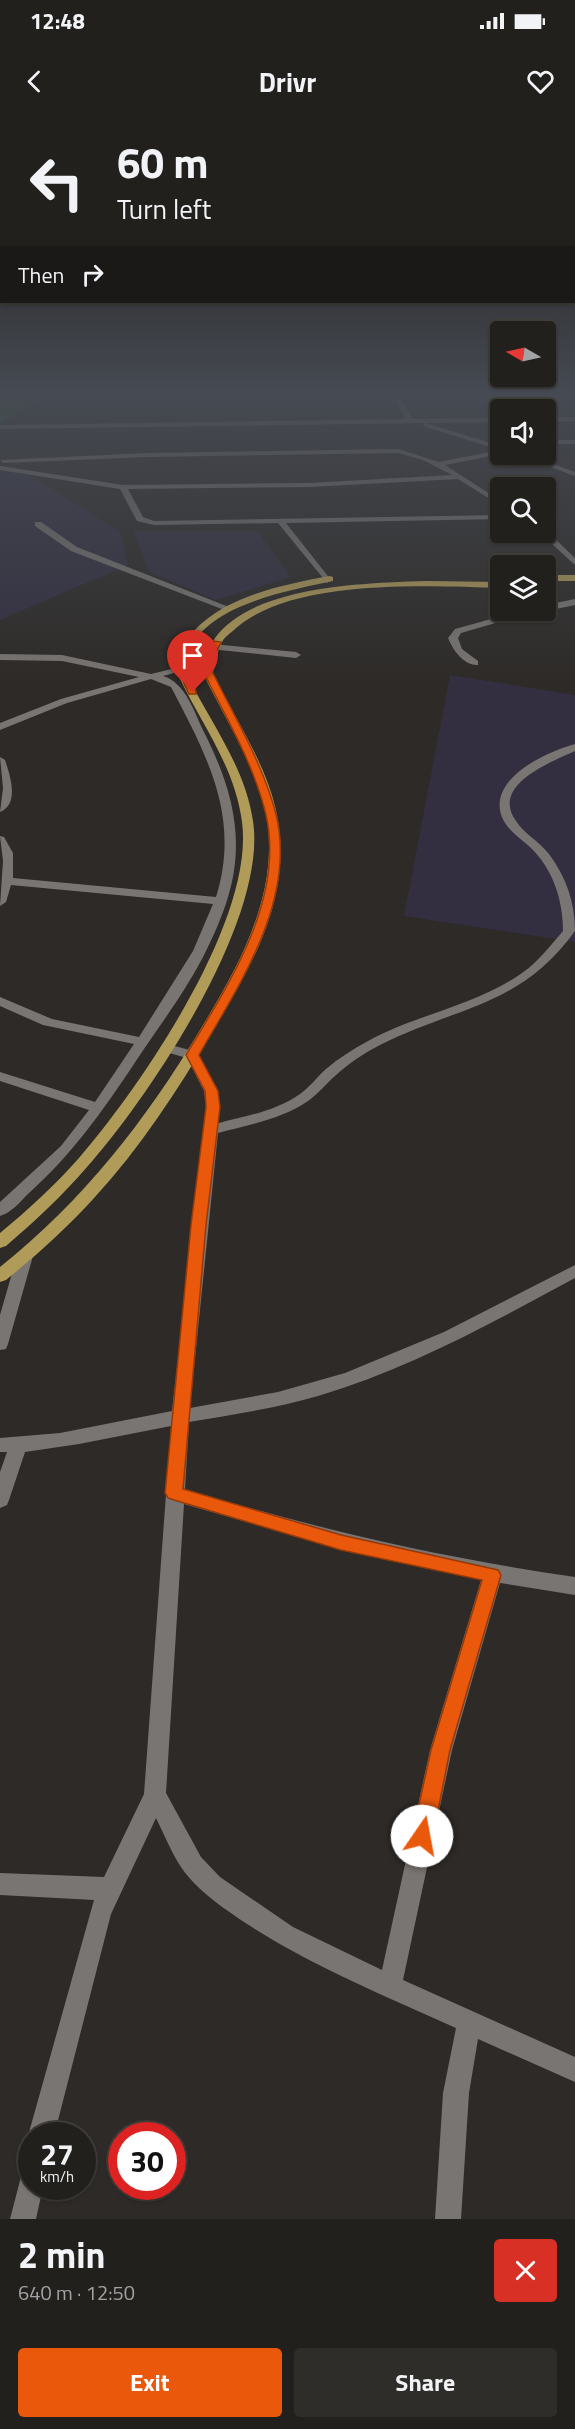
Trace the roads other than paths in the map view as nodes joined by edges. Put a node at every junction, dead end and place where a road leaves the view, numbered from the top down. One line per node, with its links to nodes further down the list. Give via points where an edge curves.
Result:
1 (126, 493): 3 (street, via 140,519 148,522)
2 (490, 517): 3 (street)
3 (281, 522): 10 (street)
4 (38, 524): 16 (street, via 74,549)
5 (554, 543): 6 (street)
6 (575, 563)
7 (490, 577): 10 (main road, via 388,574)
8 (556, 578): 9 (main road)
9 (575, 578)
10 (327, 580): 16 (main road, via 273,591)
11 (490, 585): 19 (main road, via 397,583 323,590 249,615)
12 (556, 586): 13 (main road)
13 (575, 586)
14 (575, 602): 15 (street)
15 (556, 606)
16 (230, 609): 18 (main road)
17 (495, 621): 22 (street, via 458,631 453,638 458,651)
18 (191, 640): 19 (main road); 23 (main road)
19 (215, 644): 20 (street); 35 (main road, via 208,673 260,778 276,849 266,908)
20 (296, 655)
21 (0, 657): 24 (street, via 55,658)
22 (475, 663)
23 (182, 670): 24 (street); 25 (street); 34 (main road, via 235,771 248,816 244,887 224,943)
24 (155, 678): 25 (street); 26 (street, via 64,701)
25 (175, 685): 32 (street, via 227,806 230,859)
26 (0, 727)
27 (575, 747): 42 (street, via 520,776 505,798 509,819 543,854 567,898 569,931 541,967 493,995 375,1043 334,1070 304,1097 283,1108)
28 (0, 760): 29 (street, via 8,788)
29 (0, 809)
30 (0, 838): 31 (street, via 8,848)
31 (7, 881): 32 (street); 33 (street)
32 (220, 901): 37 (street, via 198,954)
33 (0, 902)
34 (204, 982): 35 (main road); 38 (main road)
35 (231, 989): 39 (main road)
36 (0, 1001): 37 (street, via 48,1022)
37 (142, 1042): 41 (street)
38 (167, 1048): 39 (street); 44 (main road, via 85,1162)
39 (192, 1055): 42 (street, via 211,1091); 45 (main road, via 112,1169)
40 (0, 1076): 41 (street)
41 (98, 1108): 43 (street, via 67,1148)
42 (210, 1130): 49 (street)
43 (0, 1211)
44 (0, 1242)
45 (25, 1256): 47 (main road); 48 (street)
46 (575, 1271): 49 (street, via 385,1366 318,1389)
47 (0, 1275)
48 (0, 1344)
49 (180, 1417): 50 (street, via 92,1435); 51 (street)
50 (9, 1445): 52 (street)
51 (174, 1493): 53 (street, via 341,1542); 55 (street)
52 (0, 1500)
53 (492, 1575): 54 (street); 58 (street, via 441,1750)
54 (575, 1586)
55 (155, 1795): 57 (street); 58 (street, via 193,1864 212,1885 285,1935)
56 (0, 1884): 57 (street)
57 (109, 1889): 61 (street)
58 (390, 1986): 59 (street)
59 (469, 2022): 60 (street); 64 (street, via 456,2093)
60 (575, 2070)
61 (46, 2122)
62 (27, 2200): 63 (street)
63 (23, 2219)
64 (448, 2219)

